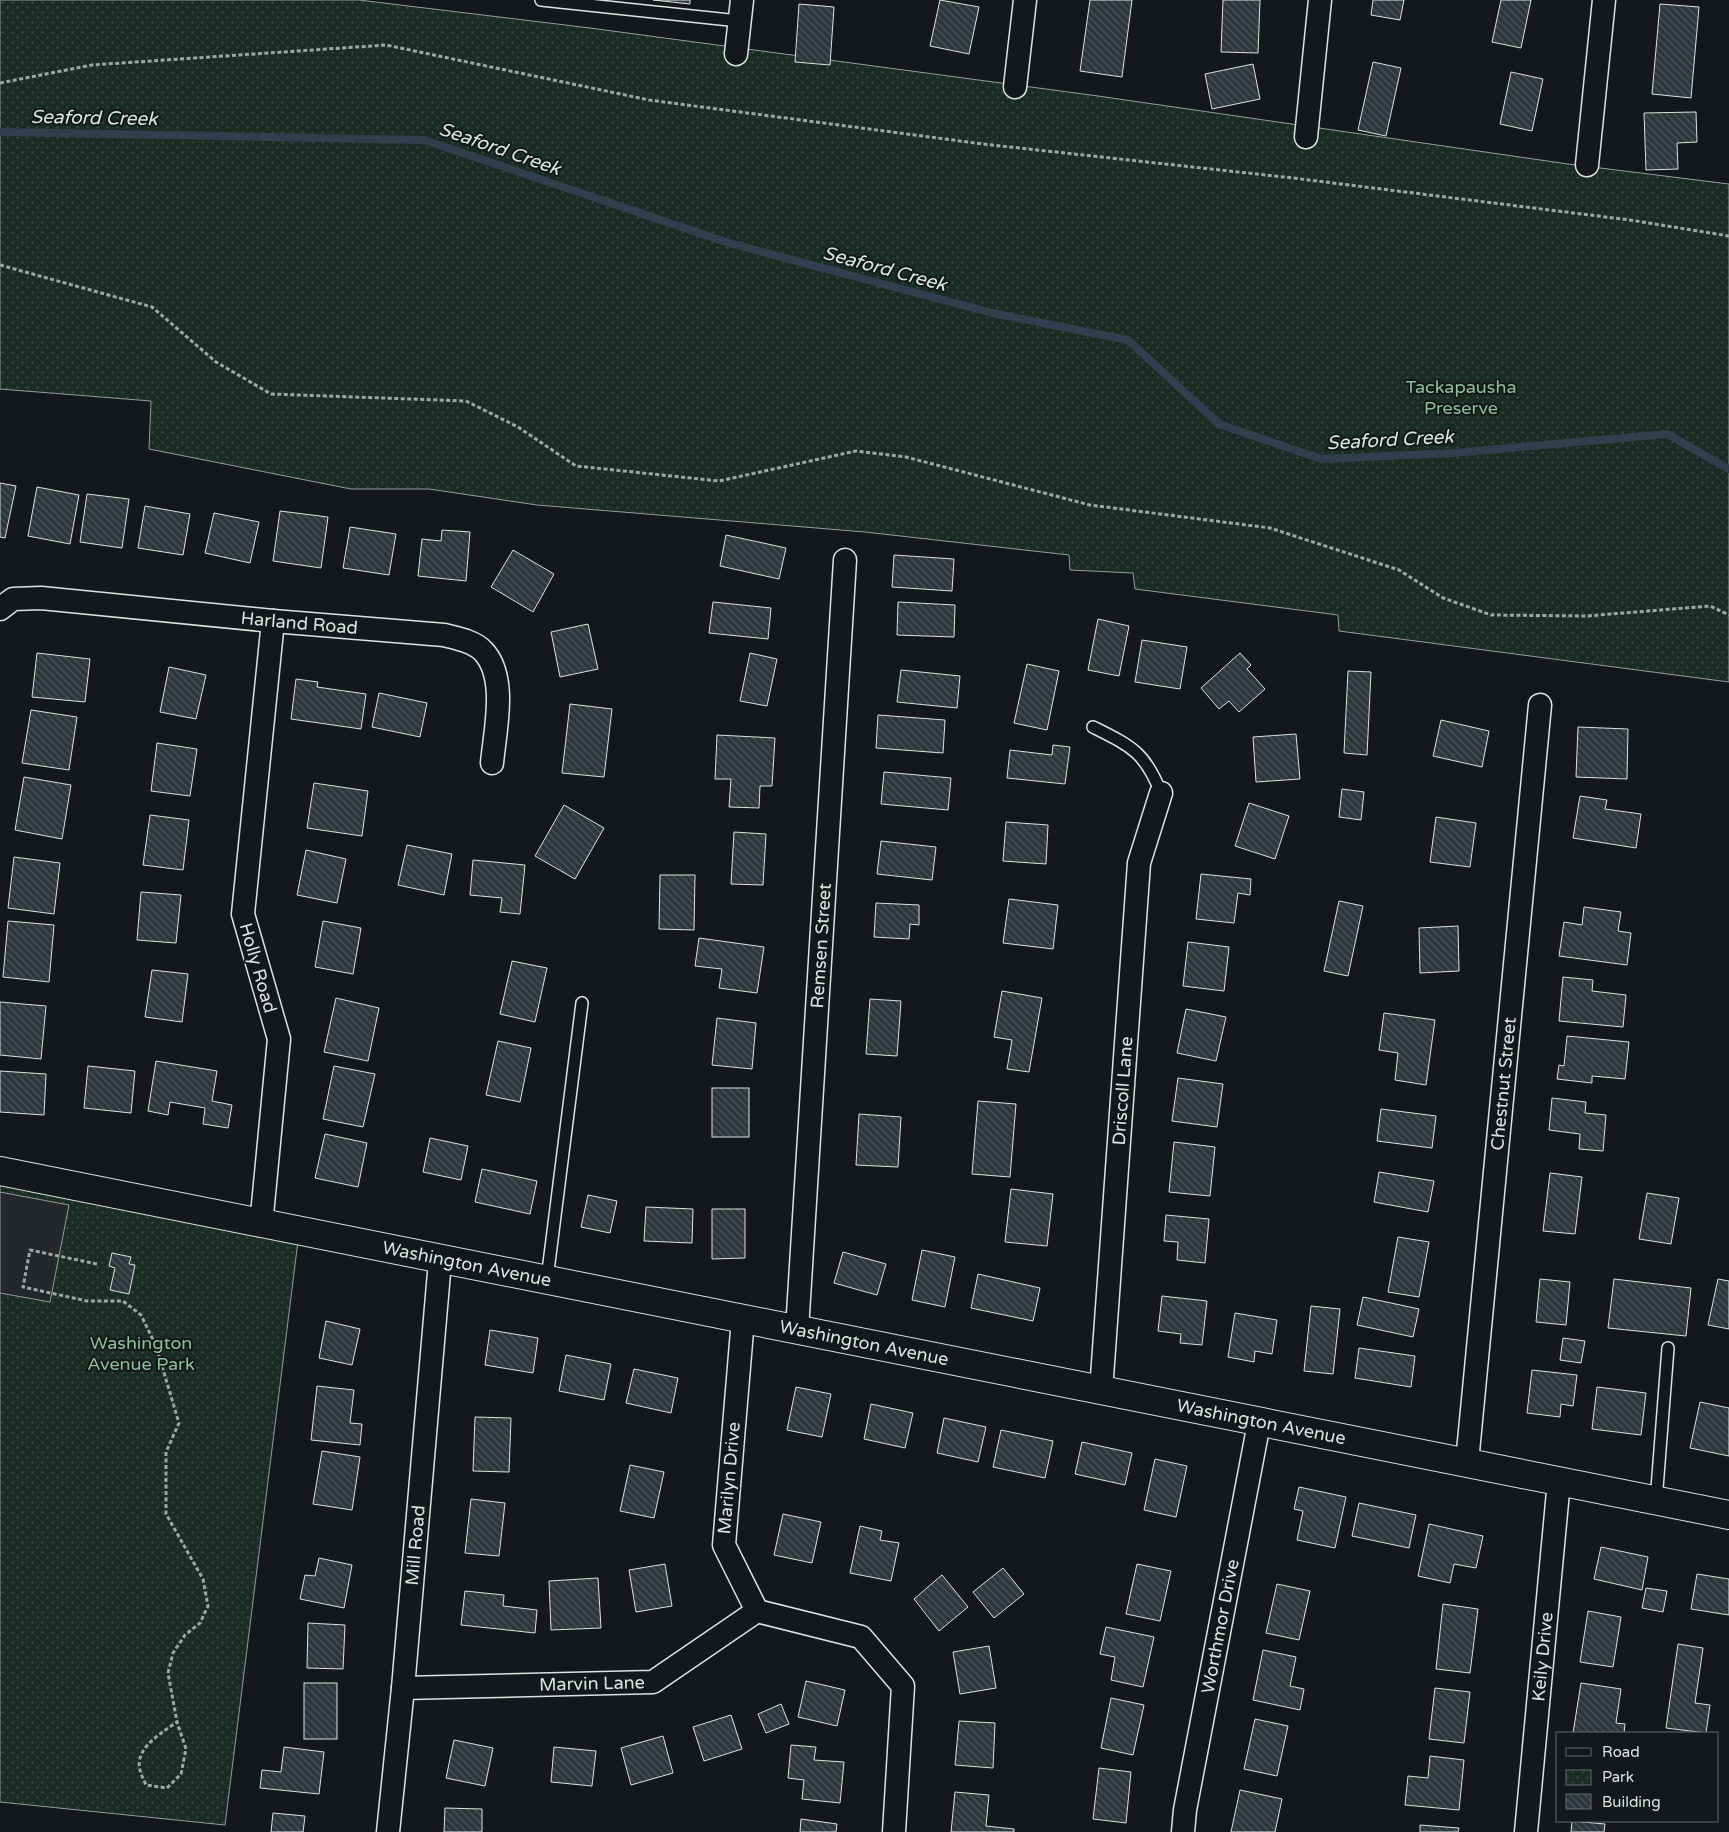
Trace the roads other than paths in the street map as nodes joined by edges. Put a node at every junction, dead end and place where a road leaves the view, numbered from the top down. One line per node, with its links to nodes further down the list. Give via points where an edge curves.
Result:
1 (542, 0): 5 (lane)
2 (1025, 0): 7 (street)
3 (1320, 0): 8 (street)
4 (1604, 0): 9 (street)
5 (741, 10): 6 (street)
6 (736, 54)
7 (1015, 87)
8 (1306, 137)
9 (1588, 165)
10 (845, 560): 23 (street, Remsen Street)
11 (0, 609): 12 (street, Harland Road, via 13,600 41,598)
12 (273, 621): 15 (street, Harland Road, via 444,636 465,640 482,650 493,665 499,685); 19 (street, Holly Road, via 243,914 279,1039)
13 (1540, 705): 27 (street, Chestnut Street)
14 (1094, 727): 16 (lane, via 1145,759)
15 (492, 763)
16 (1161, 793): 25 (street, Driscoll Lane, via 1139,863)
17 (582, 1003): 21 (lane)
18 (0, 1171): 19 (street, Washington Avenue)
19 (261, 1224): 20 (street, Washington Avenue)
20 (440, 1260): 21 (street, Washington Avenue); 32 (street, Mill Road)
21 (546, 1281): 22 (street, Washington Avenue)
22 (743, 1319): 23 (street, Washington Avenue); 31 (street, Marilyn Drive, via 724,1545)
23 (797, 1330): 25 (street, Washington Avenue)
24 (1668, 1348): 29 (lane)
25 (1101, 1391): 26 (street, Washington Avenue)
26 (1260, 1423): 27 (street, Washington Avenue); 35 (street, Worthmor Drive)
27 (1467, 1462): 28 (street, Washington Avenue)
28 (1559, 1481): 29 (street, Washington Avenue); 36 (street, Keily Drive)
29 (1656, 1501): 30 (street, Washington Avenue)
30 (1729, 1515)
31 (757, 1611): 32 (street, Marvin Lane, via 653,1682); 34 (street, via 861,1637 903,1686)
32 (403, 1688): 33 (street, Mill Road)
33 (388, 1832)
34 (894, 1832)
35 (1183, 1832)
36 (1526, 1832)

